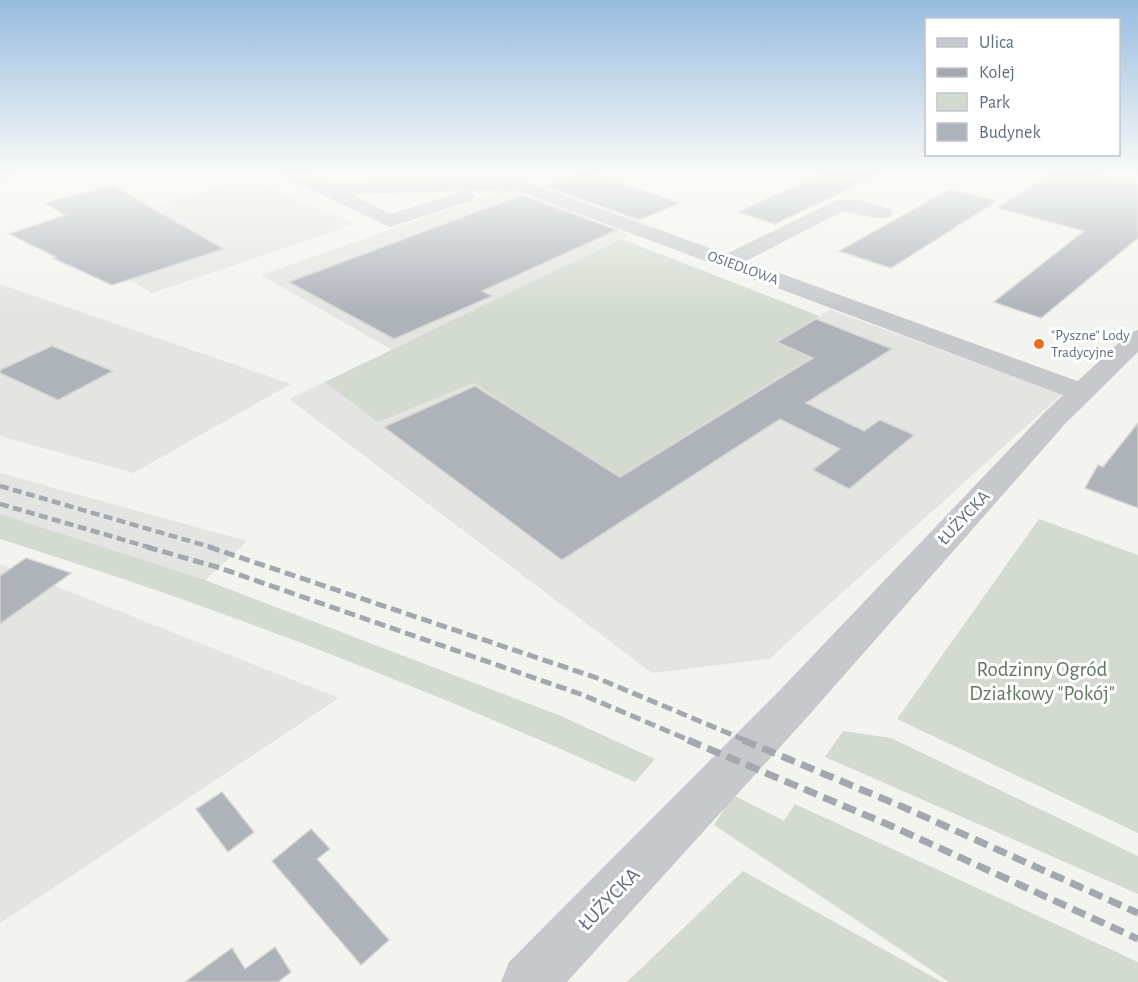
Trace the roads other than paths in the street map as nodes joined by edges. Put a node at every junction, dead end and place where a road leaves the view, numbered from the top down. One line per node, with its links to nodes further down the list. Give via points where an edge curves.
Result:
1 (615, 220): 3 (street, OSIEDLOWA)
2 (810, 220): 3 (street)
3 (727, 262): 5 (street, OSIEDLOWA)
4 (1137, 339): 5 (street, ŁUŻYCKA)
5 (1081, 392): 6 (street, ŁUŻYCKA)
6 (529, 982)

